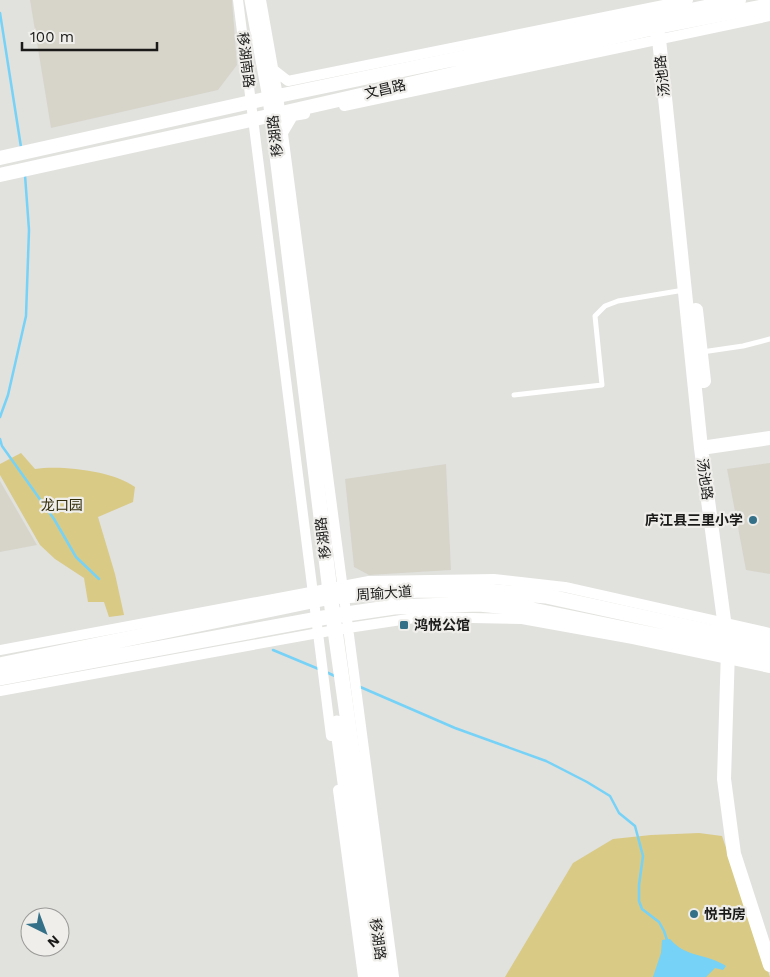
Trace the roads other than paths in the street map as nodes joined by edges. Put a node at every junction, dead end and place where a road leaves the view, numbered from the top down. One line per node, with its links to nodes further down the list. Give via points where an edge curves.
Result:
1 (238, 0): 11 (street, 移湖南路)
2 (245, 0): 11 (main road, 移湖南路)
3 (252, 0): 11 (main road, 移湖南路)
4 (261, 0): 10 (street, 移湖南路)
5 (688, 0): 10 (street, via 288,81)
6 (738, 0): 9 (street, 文昌路)
7 (770, 5): 9 (street, 文昌路)
8 (770, 16): 9 (street)
9 (660, 27): 11 (street, 文昌路); 12 (street, 文昌路); 13 (street, via 293,116); 16 (street, 汤池路); 18 (street, 汤池路)
10 (274, 70): 11 (street, 移湖南路)
11 (266, 99): 12 (main road, 移湖路); 14 (street, 文昌路)
12 (267, 116): 13 (street, 移湖路); 15 (street, 文昌路); 22 (main road, 移湖路)
13 (283, 133): 22 (street, 移湖路)
14 (0, 158)
15 (0, 175)
16 (685, 290): 19 (lane, via 618,301 605,306 595,316 602,385); 21 (street, 汤池路)
17 (770, 340): 18 (lane)
18 (701, 352): 21 (street, 汤池路)
19 (514, 395)
20 (770, 438): 21 (street)
21 (705, 447): 25 (street, 汤池路)
22 (327, 593): 23 (main road, 移湖路); 25 (main road, 周瑜大道, via 419,590 546,596); 27 (street); 29 (main road, 周瑜大道)
23 (331, 624): 25 (main road, 周瑜大道, via 394,607 480,604); 31 (main road, 移湖路); 31 (street, 移湖路); 32 (main road, 周瑜大道); 33 (street)
24 (770, 633): 25 (street)
25 (730, 642): 26 (main road, 周瑜大道); 28 (main road, 周瑜大道); 30 (street); 34 (street, 汤池路, via 731,777 741,852); 35 (street, 汤池路, via 724,779 734,854)
26 (770, 645)
27 (0, 650)
28 (770, 659)
29 (0, 664)
30 (770, 668)
31 (338, 677): 36 (street, 移湖路); 37 (main road, 移湖路); 38 (main road, 移湖路); 39 (street, 移湖路)
32 (0, 678)
33 (0, 691)
34 (770, 944)
35 (770, 965)
36 (363, 977)
37 (371, 977)
38 (384, 977)
39 (394, 977)

